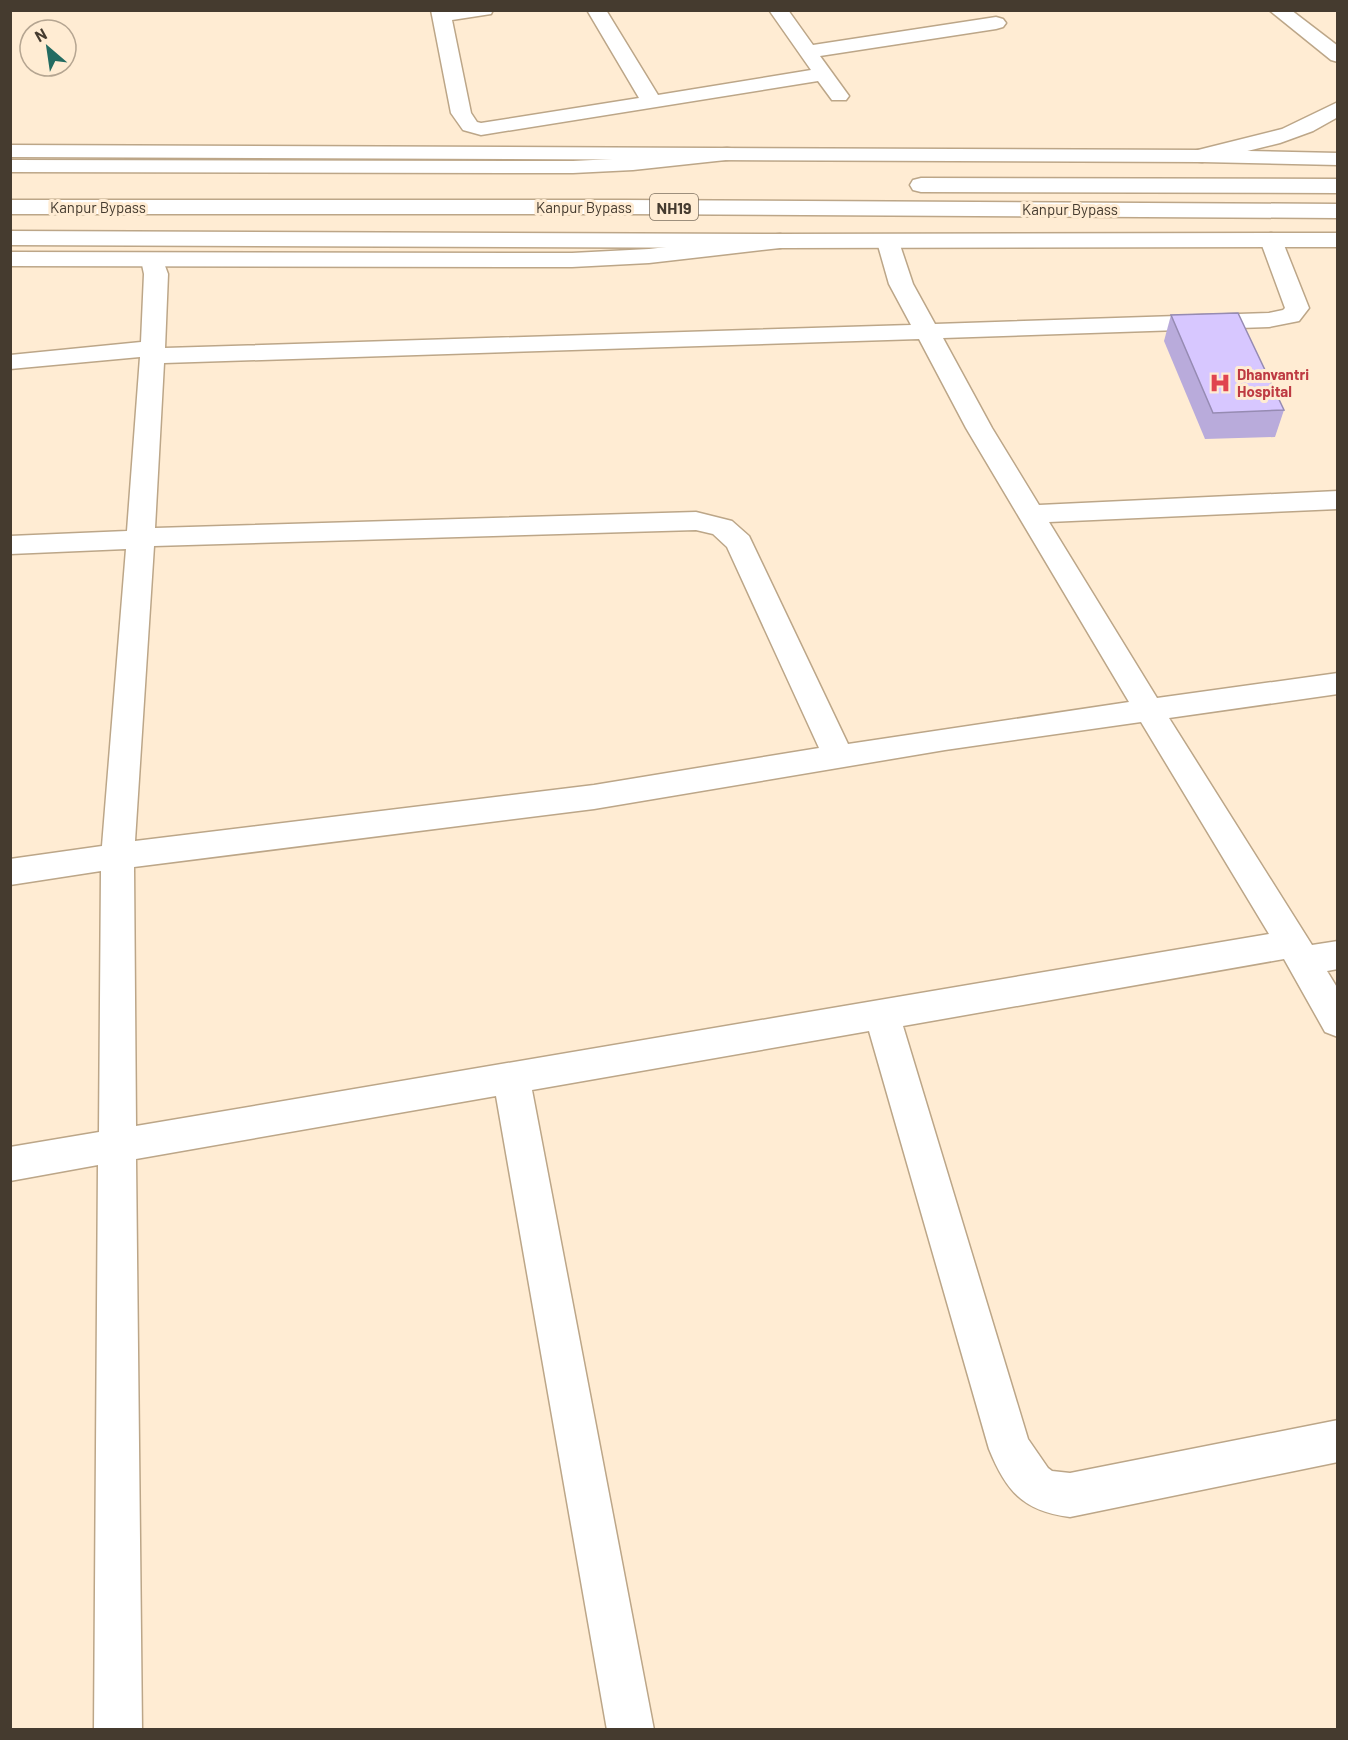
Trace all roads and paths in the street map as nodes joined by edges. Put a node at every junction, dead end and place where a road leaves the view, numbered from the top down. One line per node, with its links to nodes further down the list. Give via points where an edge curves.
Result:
1 (484, 10): 5 (main road)
2 (596, 10): 11 (main road)
3 (778, 10): 7 (main road)
4 (1278, 10): 8 (main road)
5 (440, 13): 11 (main road, via 461,113 470,126 481,129)
6 (996, 24): 7 (main road)
7 (807, 52): 9 (main road)
8 (1338, 56)
9 (823, 74): 10 (main road); 11 (main road)
10 (839, 96)
11 (652, 102)
12 (1338, 108): 15 (main road, via 1309,126 1278,138)
13 (10, 151): 14 (main road)
14 (727, 154): 15 (main road); 17 (main road, via 573,167)
15 (1202, 156): 16 (main road)
16 (1338, 159)
17 (10, 166)
18 (10, 185): 19 (main road, Kanpur Bypass)
19 (620, 185)
20 (894, 185): 21 (main road, Kanpur Bypass)
21 (1338, 186)
22 (10, 207): 23 (main road, Kanpur Bypass / NH19)
23 (1338, 211)
24 (10, 238): 27 (main road)
25 (1271, 240): 26 (main road); 28 (main road); 31 (main road, via 1297,308 1291,316 1269,320)
26 (1338, 240)
27 (780, 241): 28 (main road); 30 (main road, via 649,256 572,260)
28 (888, 242): 31 (main road, via 901,284)
29 (10, 259): 30 (main road)
30 (153, 260): 32 (main road, via 156,274)
31 (926, 332): 32 (main road, via 397,350); 35 (main road)
32 (152, 352): 33 (main road); 36 (main road)
33 (10, 362)
34 (1338, 500): 35 (main road)
35 (1031, 514): 39 (main road)
36 (140, 537): 37 (main road, via 123,542); 40 (main road, via 696,521 722,527 739,542); 41 (main road)
37 (10, 545)
38 (1338, 683): 39 (main road)
39 (1149, 710): 40 (main road); 43 (main road)
40 (839, 757): 41 (main road, via 594,797)
41 (117, 856): 42 (main road); 48 (main road)
42 (10, 872)
43 (1297, 952): 44 (main road); 45 (main road); 46 (main road)
44 (1338, 955)
45 (882, 1014): 47 (main road); 50 (main road, via 1010,1449 1033,1486 1050,1494 1070,1495)
46 (1338, 1022)
47 (511, 1077): 48 (main road); 52 (main road)
48 (118, 1144): 49 (main road); 51 (main road)
49 (10, 1164)
50 (1338, 1441)
51 (118, 1730)
52 (631, 1730)

